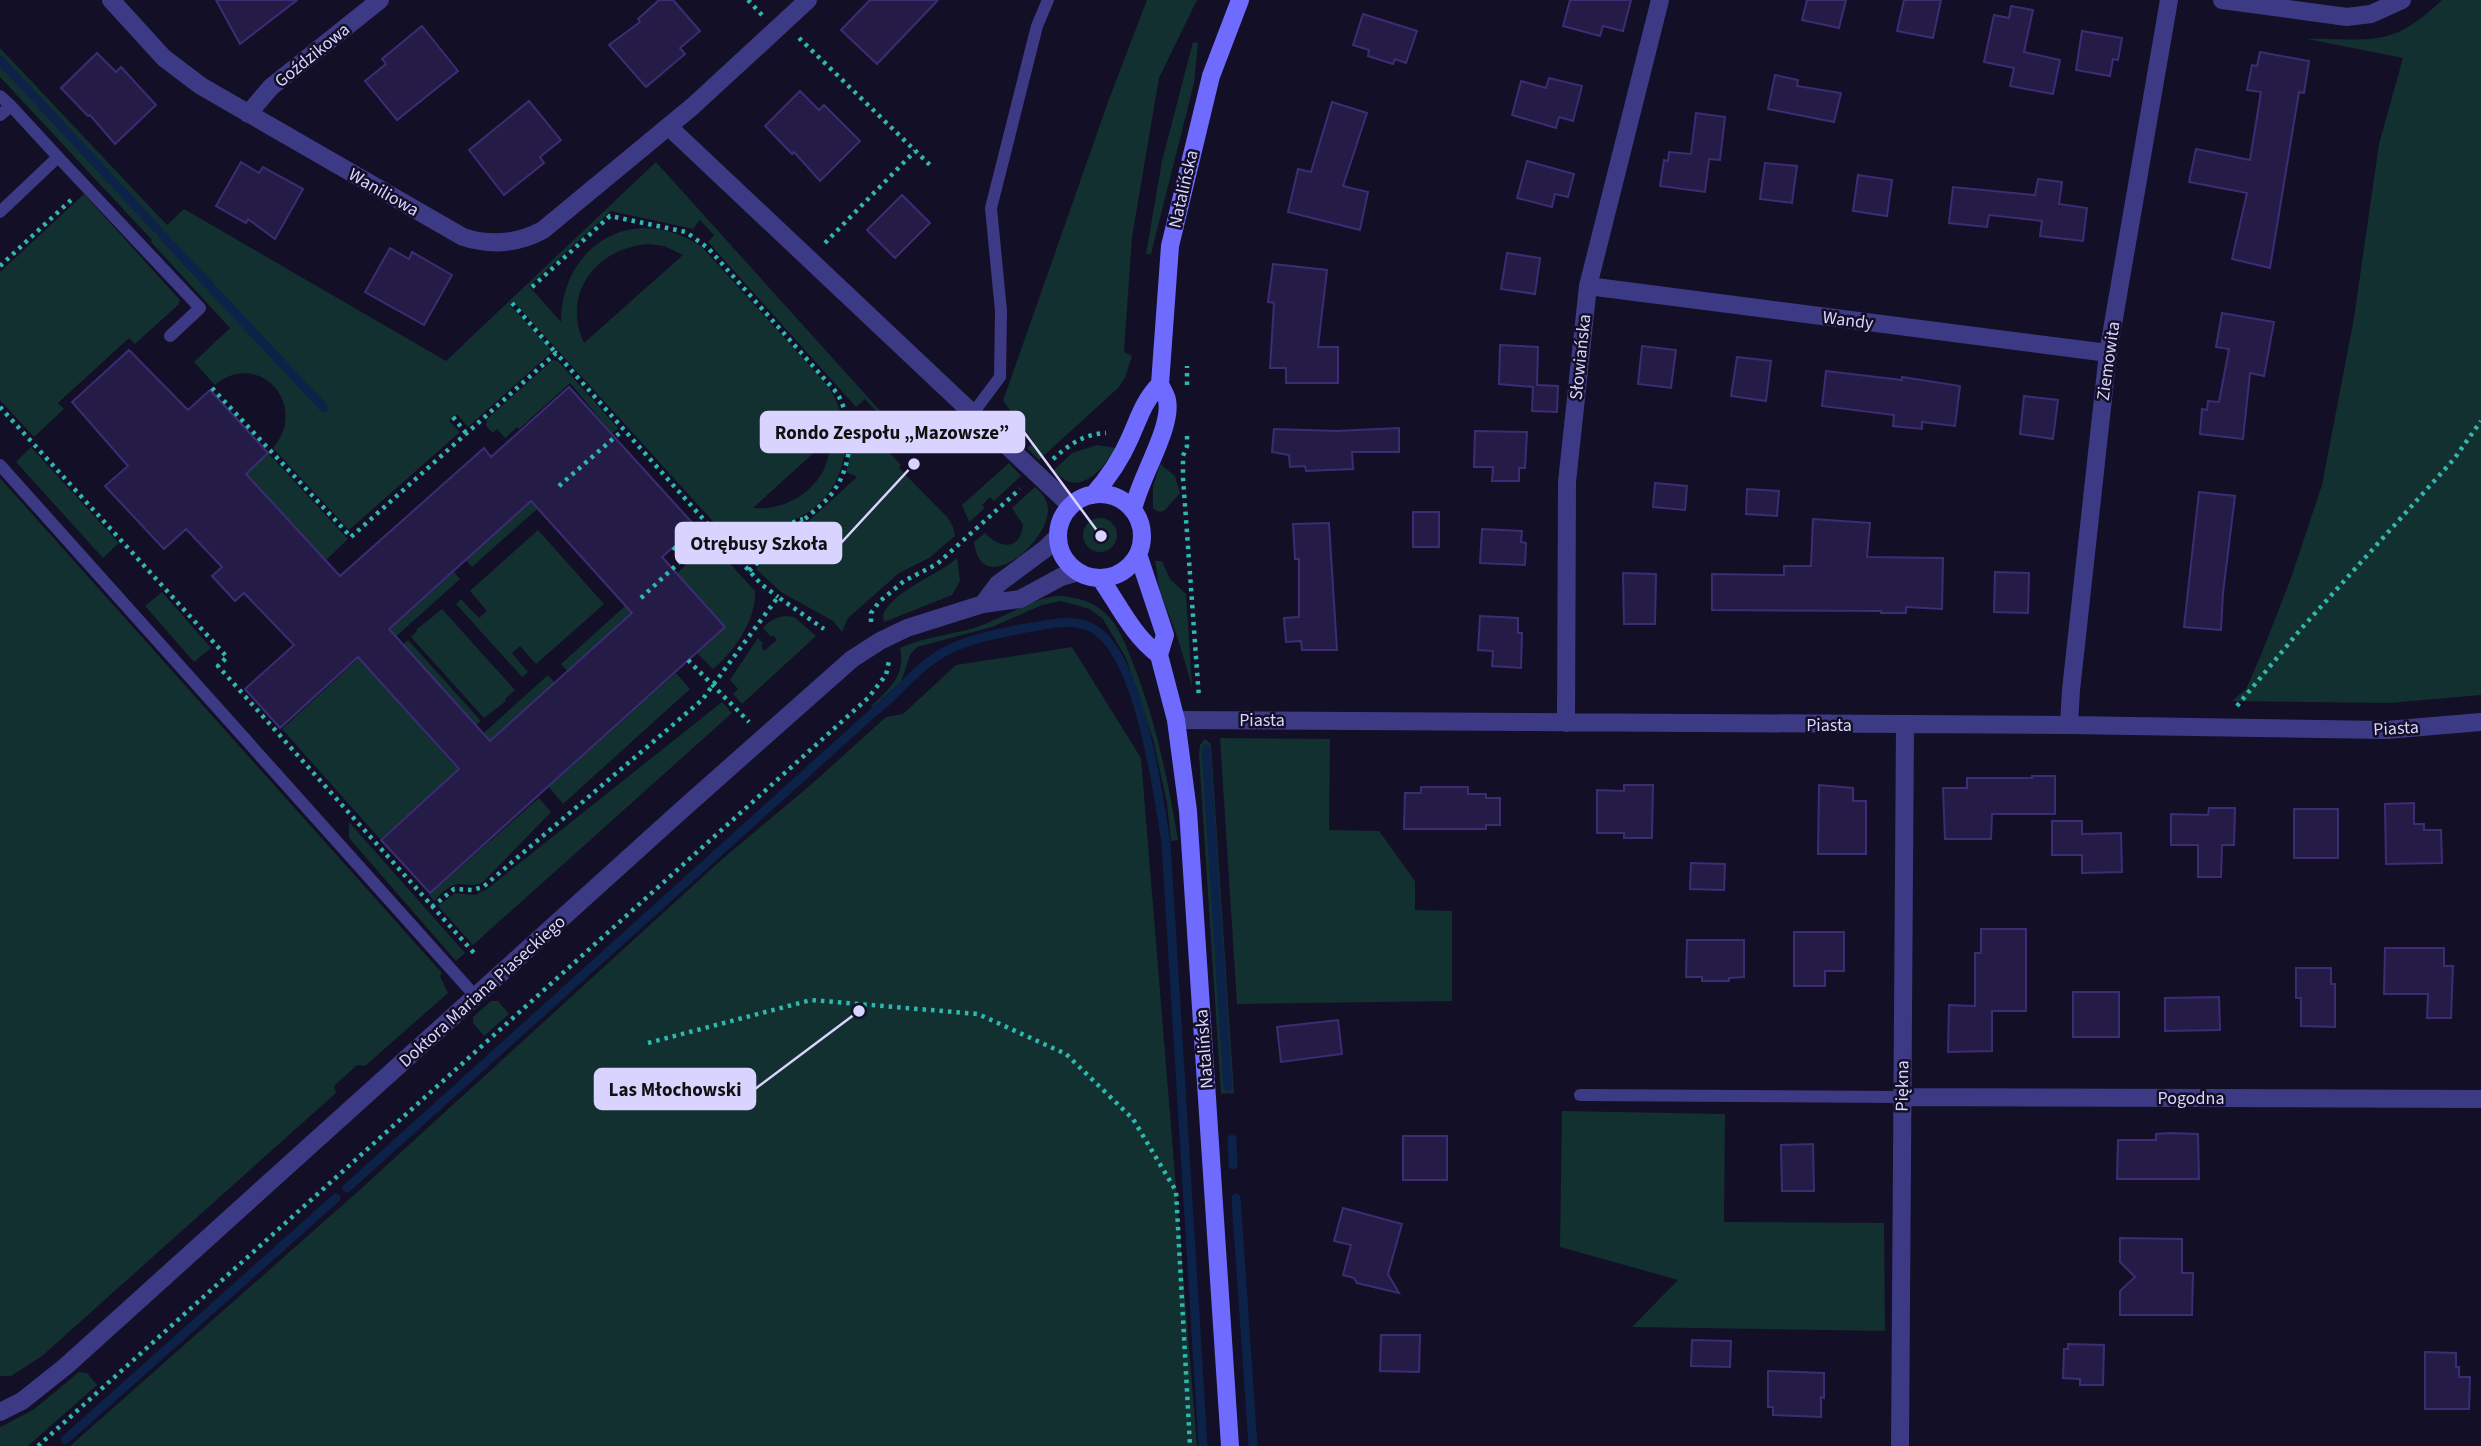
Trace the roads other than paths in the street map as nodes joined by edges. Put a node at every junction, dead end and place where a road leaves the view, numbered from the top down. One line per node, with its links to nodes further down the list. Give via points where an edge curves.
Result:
1 (111, 0): 12 (street, Waniliowa, via 164,58)
2 (380, 0): 12 (street, Goździkowa, via 271,87)
3 (808, 0): 14 (street, Waniliowa)
4 (1048, 0): 21 (lane, via 1037,26 991,208 1001,311 1000,377)
5 (1240, 0): 20 (main road, Natalińska, via 1212,76 1170,246)
6 (1660, 0): 17 (street, Słowiańska)
7 (2169, 0): 19 (street, Ziemowita)
8 (2222, 0): 9 (street, via 2347,17 2371,14)
9 (2402, 0)
10 (0, 96): 11 (lane)
11 (10, 106): 13 (lane); 15 (lane)
12 (248, 114): 14 (street, Waniliowa, via 463,237 490,243 514,242 543,230)
13 (0, 115)
14 (668, 127): 21 (street)
15 (58, 157): 16 (lane); 18 (lane, via 200,308)
16 (0, 212)
17 (1588, 286): 19 (street, Wandy); 34 (street, Słowiańska, via 1567,482)
18 (170, 336)
19 (2108, 353): 35 (street, Ziemowita)
20 (1160, 384): 23 (main road, Natalińska, via 1149,396 1107,480); 25 (main road, Natalińska, via 1167,400 1165,422)
21 (973, 413): 24 (street)
22 (0, 465): 37 (lane)
23 (1093, 495): 24 (main road); 25 (main road, via 1115,497)
24 (1071, 506): 26 (main road)
25 (1133, 510): 27 (main road, via 1141,528)
26 (1058, 536): 28 (main road, via 1063,556); 30 (street, via 998,584)
27 (1138, 554): 29 (main road, via 1123,571); 31 (main road, Natalińska, via 1165,635)
28 (1078, 572): 29 (main road); 30 (street, Doktora Mariana Piaseckiego, via 1020,599)
29 (1100, 578): 31 (main road, via 1127,621)
30 (983, 604): 37 (street, Doktora Mariana Piaseckiego, via 896,633 852,659)
31 (1159, 655): 32 (main road, Natalińska)
32 (1176, 720): 34 (street, Piasta); 42 (main road, Natalińska, via 1190,839)
33 (2481, 722): 35 (street, Piasta, via 2386,730)
34 (1566, 723): 36 (street, Piasta)
35 (2069, 725): 36 (street, Piasta)
36 (1905, 726): 39 (street, Piękna)
37 (476, 997): 41 (street, Doktora Mariana Piaseckiego, via 66,1366 22,1401)
38 (1580, 1096): 39 (lane)
39 (1902, 1097): 40 (street, Pogodna); 43 (street, Piękna)
40 (2481, 1099)
41 (0, 1412)
42 (1230, 1446)
43 (1900, 1446)

